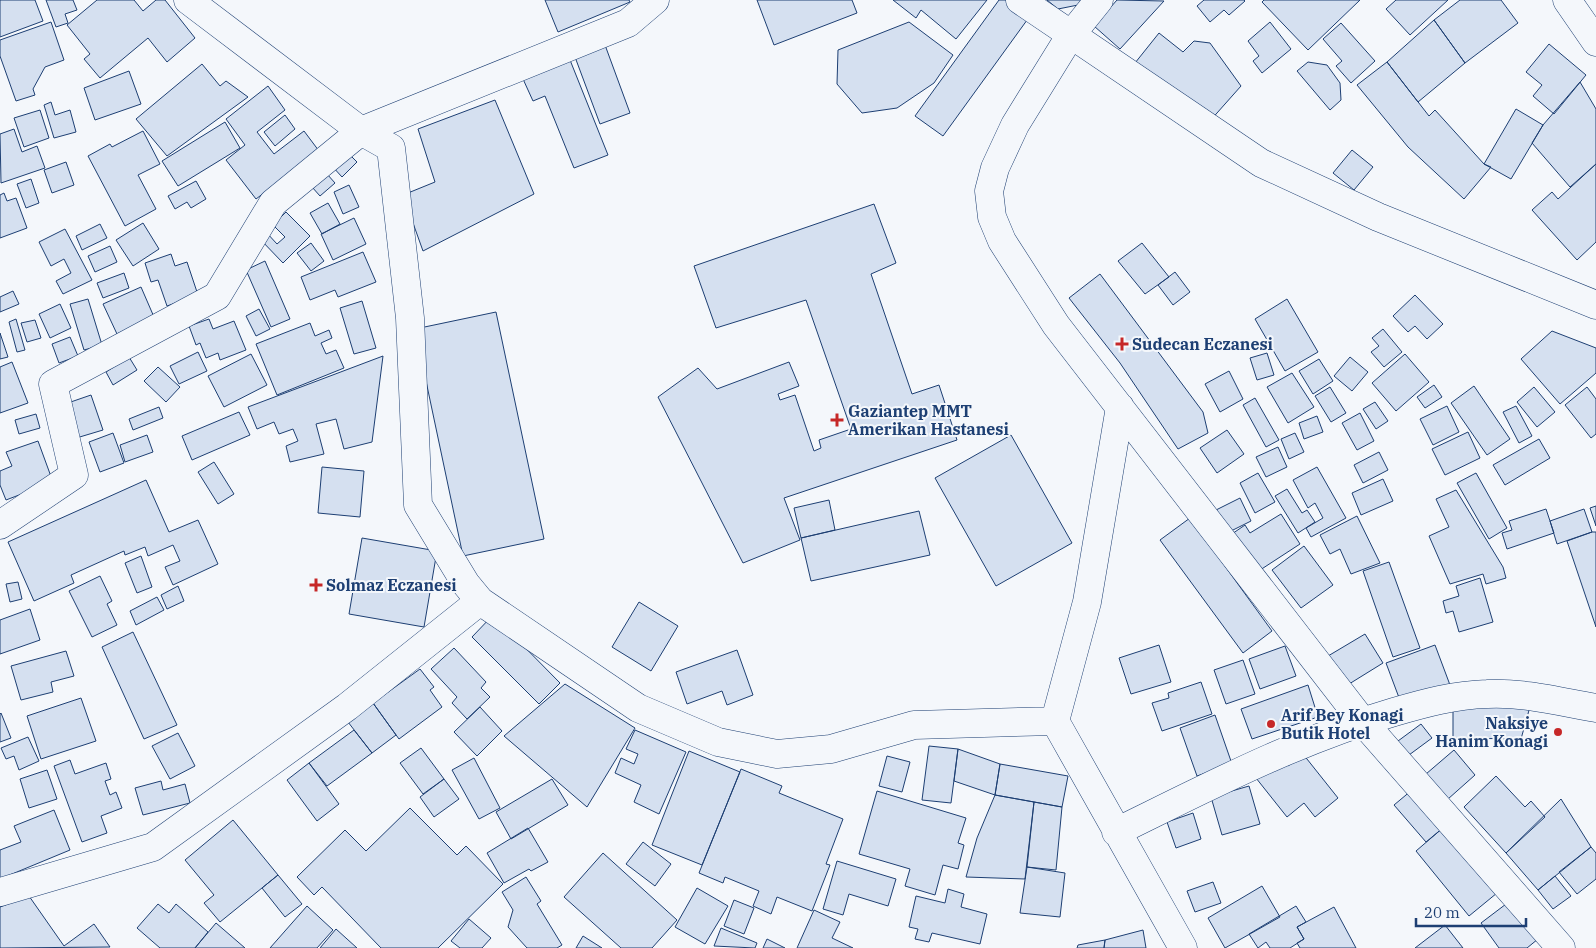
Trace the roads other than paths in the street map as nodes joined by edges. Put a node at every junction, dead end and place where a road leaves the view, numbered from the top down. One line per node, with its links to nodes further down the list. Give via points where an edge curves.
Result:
1 (188, 0): 8 (street)
2 (655, 0): 8 (street, via 628,23)
3 (1020, 0): 6 (street)
4 (1099, 0): 6 (street)
5 (1567, 0): 7 (street)
6 (1070, 36): 9 (street, via 1261,163 1378,217); 10 (street, via 1015,125 994,168 989,190 992,217 1002,241 1056,325)
7 (1596, 42)
8 (361, 131): 11 (street, via 273,203 217,296 53,384 74,475); 12 (street, via 391,148 410,318 418,505 466,584)
9 (1596, 304)
10 (1120, 407): 14 (street, via 1087,602); 15 (street)
11 (0, 525)
12 (480, 601): 14 (street, via 638,708 727,743 777,754 832,749 914,725); 17 (street, via 347,707 153,847)
13 (1596, 708): 15 (street, via 1488,693 1447,697)
14 (1055, 721): 16 (street)
15 (1363, 722): 16 (street, via 1278,752); 19 (street)
16 (1116, 832): 18 (street)
17 (0, 892)
18 (1183, 948)
19 (1561, 948)

